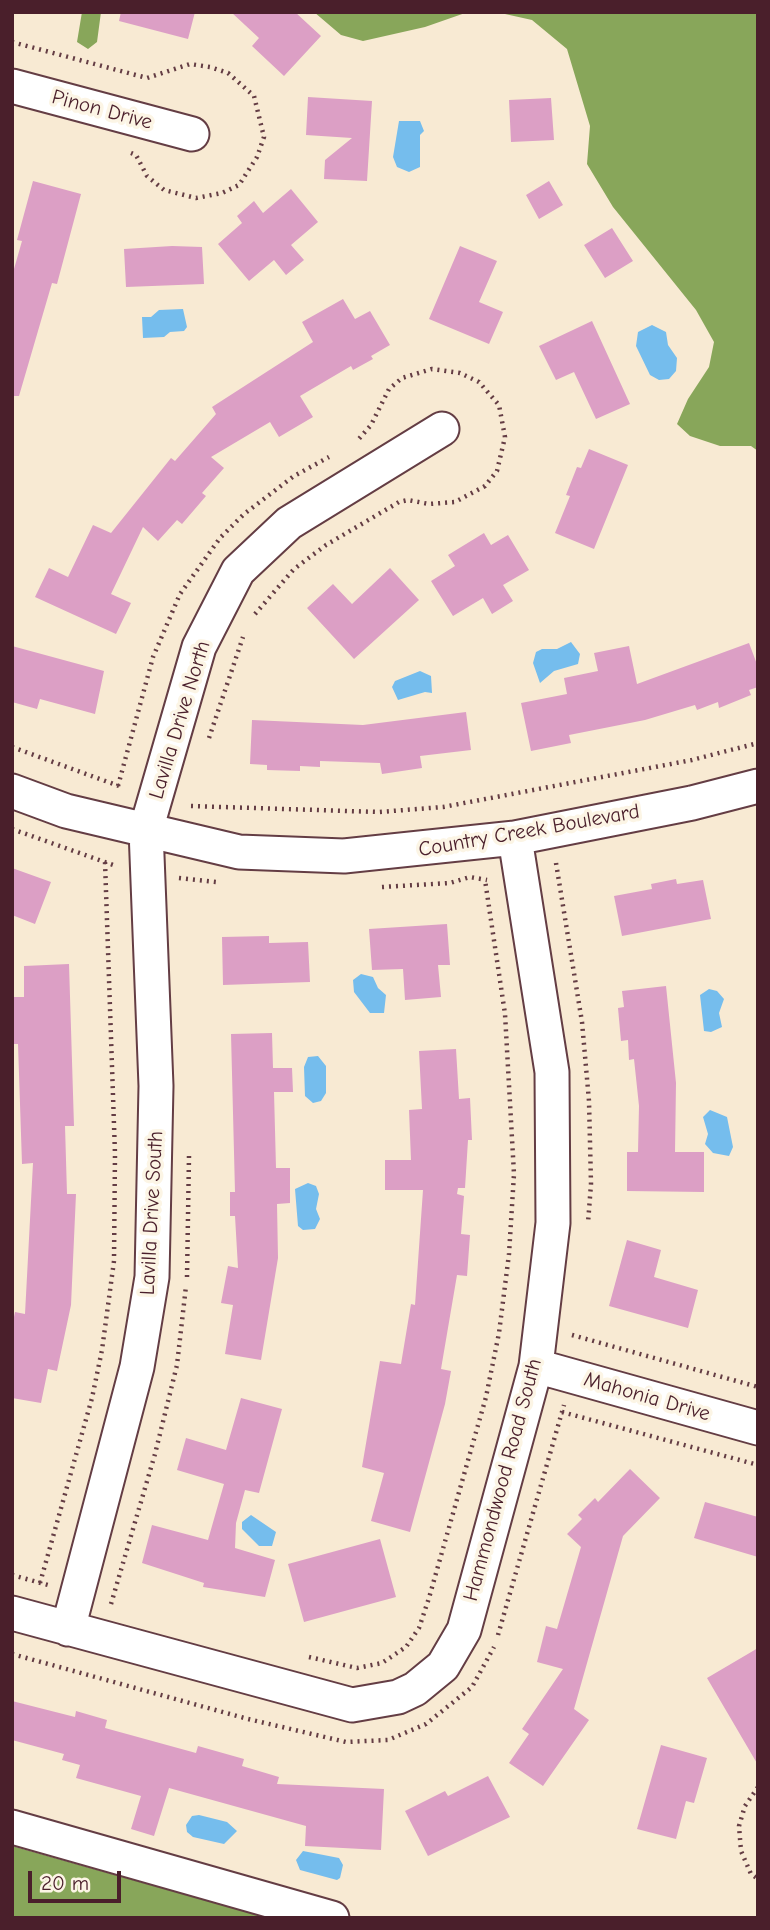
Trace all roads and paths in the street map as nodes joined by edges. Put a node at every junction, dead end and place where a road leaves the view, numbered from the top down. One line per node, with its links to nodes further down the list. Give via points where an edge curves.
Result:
1 (12, 86): 2 (street, Pinon Drive)
2 (192, 134)
3 (442, 429): 8 (street, Lavilla Drive North, via 289,523 237,571 199,647)
4 (758, 743): 8 (path, via 692,760 443,807 336,812 181,805)
5 (12, 747): 8 (path)
6 (758, 786): 10 (street, Country Creek Boulevard)
7 (12, 791): 9 (street, Country Creek Boulevard, via 66,811)
8 (156, 798): 9 (street, Lavilla Drive North)
9 (146, 830): 10 (street, Country Creek Boulevard, via 239,852 344,856); 25 (street, Lavilla Drive South, via 156,1086 152,1277 137,1367)
10 (515, 838): 17 (street, Hammondwood Road South, via 552,1072 553,1223)
11 (105, 862): 24 (path, via 114,1261 92,1398)
12 (555, 862): 14 (path, via 572,947 588,1088 591,1184)
13 (485, 880): 30 (path, via 505,1014 514,1174 506,1281 485,1397 429,1598 419,1628 406,1647 382,1663 357,1668)
14 (587, 1231)
15 (574, 1322): 16 (path)
16 (572, 1335): 18 (path); 19 (path)
17 (536, 1366): 18 (street, Mahonia Drive); 28 (street, Hammondwood Road South, via 464,1630 443,1666 415,1689 398,1697 352,1705)
18 (568, 1375): 20 (path); 21 (street, Mahonia Drive)
19 (758, 1387)
20 (562, 1412): 22 (path); 29 (path, via 490,1657 472,1686 426,1724 388,1740 346,1742)
21 (758, 1428)
22 (758, 1465)
23 (12, 1575): 24 (path)
24 (40, 1583): 25 (path)
25 (77, 1594): 26 (path); 28 (street, Lavilla Drive South)
26 (124, 1608)
27 (12, 1613): 28 (street, Hammondwood Road South)
28 (68, 1629)
29 (12, 1654)
30 (304, 1656)
31 (758, 1787): 33 (path, via 739,1826 741,1852)
32 (12, 1827): 34 (street)
33 (758, 1879)
34 (332, 1918)

